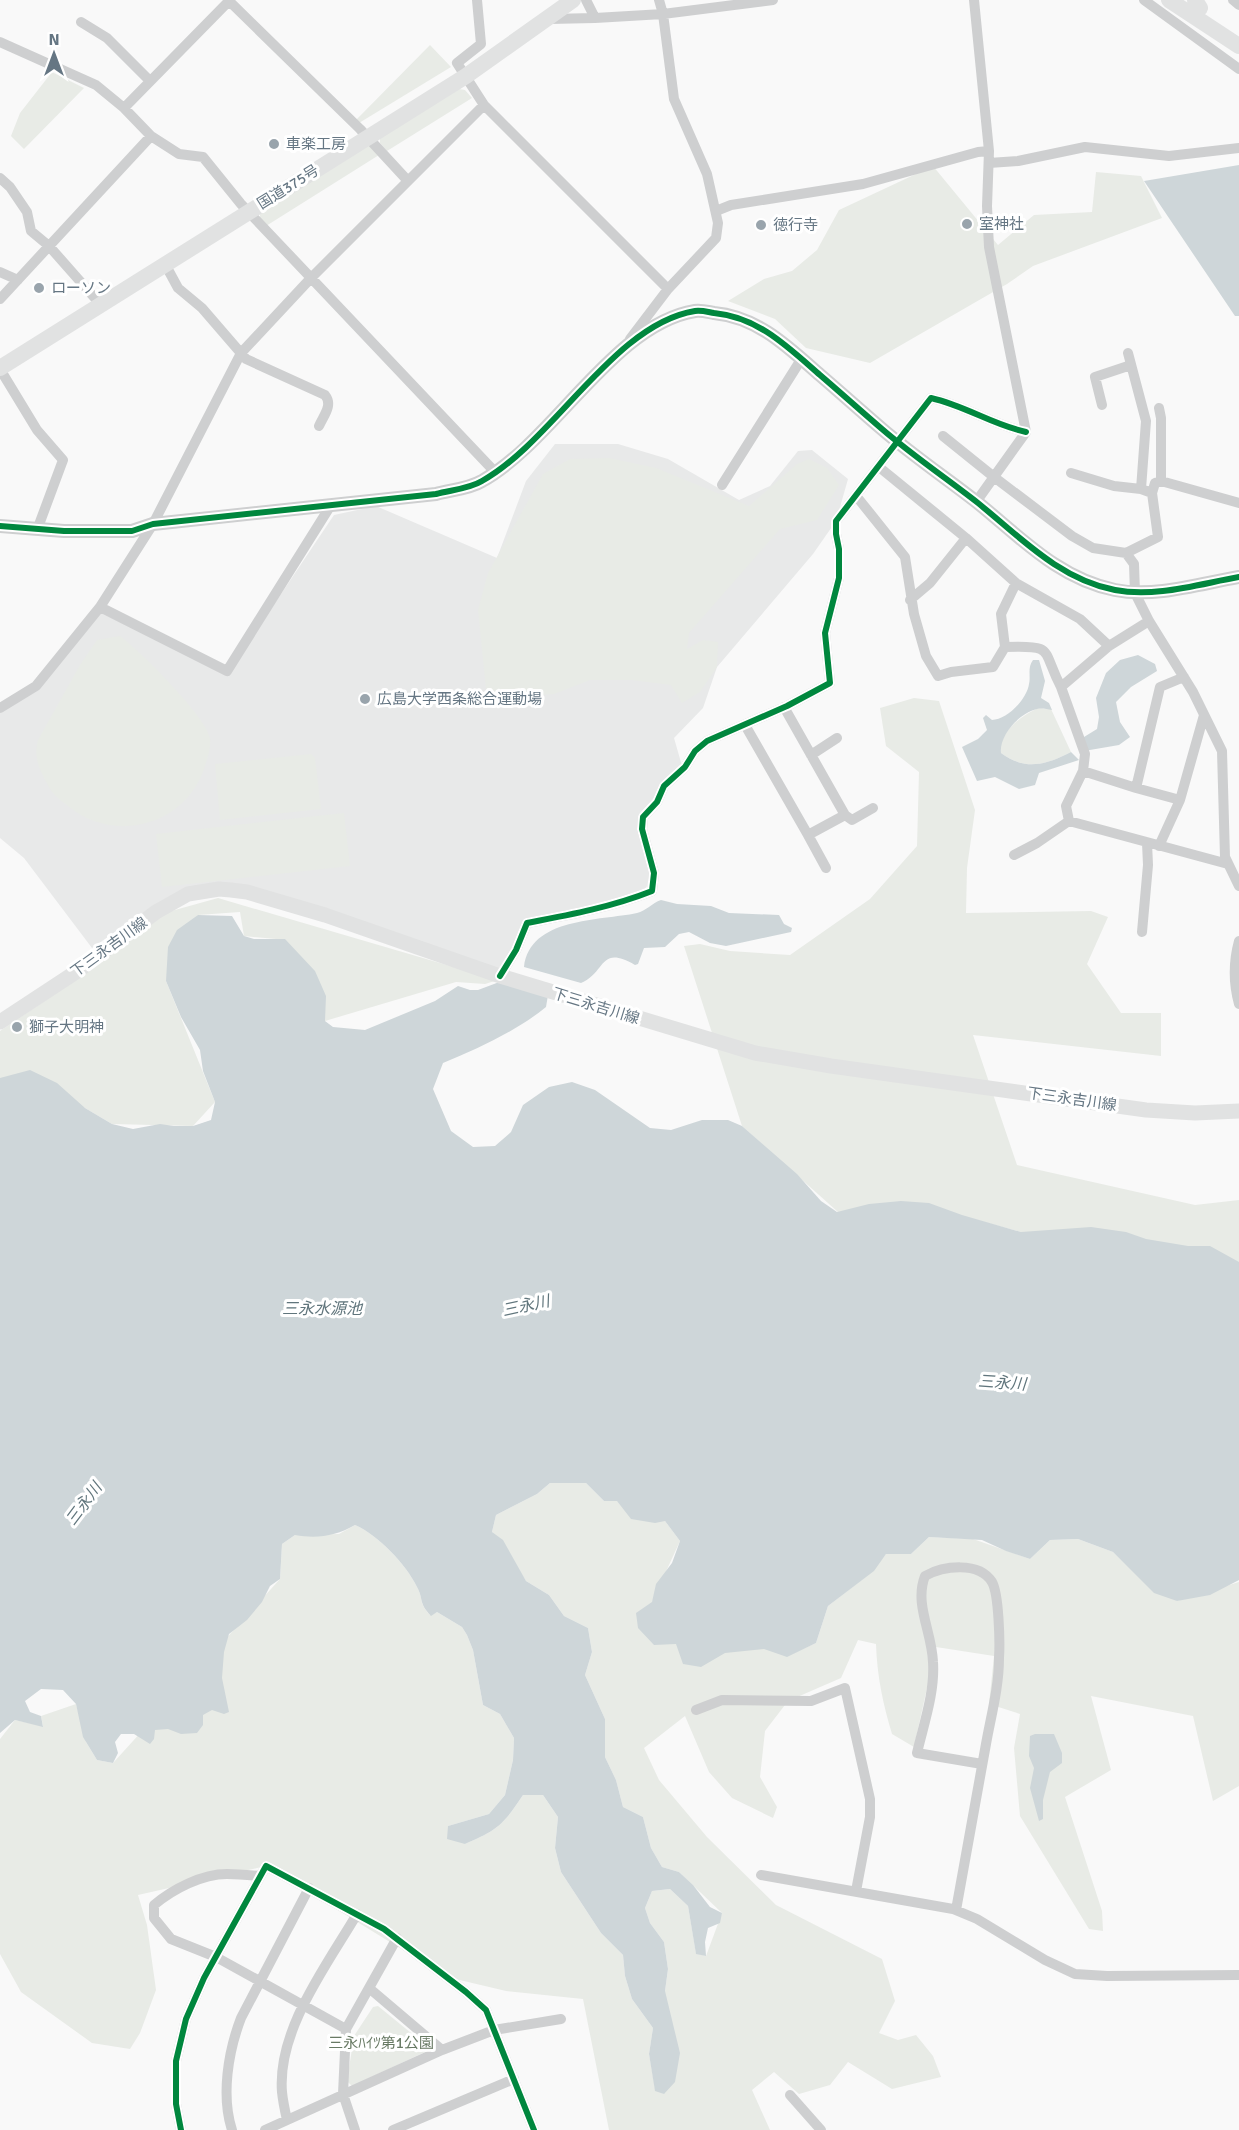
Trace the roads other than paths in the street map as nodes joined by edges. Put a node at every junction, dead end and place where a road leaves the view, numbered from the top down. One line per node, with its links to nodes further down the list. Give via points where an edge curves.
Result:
1 (229, 0): 22 (street); 26 (street)
2 (477, 0): 21 (street, via 481,44 457,63)
3 (573, 0): 15 (highway, 国道375号)
4 (586, 0): 14 (street)
5 (659, 0): 13 (street)
6 (773, 0): 13 (street)
7 (974, 0): 28 (street)
8 (1144, 0): 20 (street)
9 (1169, 0): 19 (highway)
10 (1233, 0): 12 (street)
11 (1195, 3): 17 (highway)
12 (1239, 5)
13 (663, 14): 14 (street); 32 (street, via 674,99 707,174)
14 (595, 18): 15 (street)
15 (548, 19): 21 (highway, 国道375号)
16 (81, 22): 22 (street, via 106,38)
17 (1239, 39)
18 (0, 42): 24 (street, via 96,85)
19 (1239, 46)
20 (1239, 69)
21 (466, 76): 23 (street); 26 (highway, 国道375号)
22 (150, 81): 24 (street)
23 (484, 105): 31 (street); 39 (street)
24 (124, 108): 25 (street)
25 (151, 136): 33 (street, via 179,154 203,157); 34 (street)
26 (368, 137): 31 (street); 33 (highway, 国道375号)
27 (1239, 148): 29 (street, via 1169,156 1085,147)
28 (989, 151): 29 (street); 32 (street, via 863,184 731,205)
29 (989, 163): 51 (street, via 989,247)
30 (0, 178): 34 (street, via 27,212 31,231)
31 (408, 181): 37 (street)
32 (716, 211): 39 (street, via 716,238)
33 (248, 212): 35 (highway, 国道375号); 37 (street)
34 (49, 246): 38 (street); 41 (street)
35 (165, 264): 41 (highway, 国道375号); 42 (street, via 178,288 202,308)
36 (0, 272): 38 (street)
37 (311, 278): 42 (street); 55 (street)
38 (18, 280): 40 (street)
39 (668, 289): 44 (street)
40 (0, 298)
41 (100, 305): 47 (highway, 国道375号)
42 (241, 352): 50 (street, via 246,359 326,395 329,407); 66 (street)
43 (1128, 353): 46 (street)
44 (617, 354): 45 (street, via 662,321 696,311 729,314 757,325); 55 (street, via 520,454)
45 (802, 358): 53 (street); 59 (street)
46 (1131, 365): 48 (street, via 1095,377); 60 (street, via 1146,421)
47 (0, 369): 68 (street, via 37,430 63,460)
48 (1102, 405)
49 (1159, 408): 58 (street)
50 (319, 426)
51 (1026, 432): 53 (street, via 931,398); 57 (street)
52 (943, 436): 57 (street)
53 (898, 443): 54 (street); 63 (street)
54 (879, 467): 62 (street); 69 (street)
55 (495, 472): 65 (street, via 481,482 436,494)
56 (1071, 473): 60 (street, via 1114,486)
57 (994, 477): 63 (street); 70 (street, via 1072,536 1093,548)
58 (1161, 481): 61 (street, via 1155,483); 64 (street)
59 (722, 485)
60 (1141, 489): 61 (street)
61 (1152, 493): 70 (street, via 1158,537)
62 (857, 496): 74 (street, via 905,557); 81 (street, via 836,521 839,578 825,633 830,683)
63 (976, 502): 73 (street, via 1054,566 1087,582)
64 (1239, 503)
65 (331, 505): 66 (street); 75 (street, via 227,670)
66 (153, 524): 68 (street, via 132,531); 75 (street)
67 (0, 526): 68 (street)
68 (37, 530)
69 (966, 538): 72 (street); 74 (street, via 930,583)
70 (1126, 553): 73 (street, via 1134,564)
71 (1239, 577): 73 (street)
72 (1016, 583): 77 (street, via 1080,619); 78 (street, via 1001,614)
73 (1135, 593): 76 (street)
74 (910, 600): 78 (street, via 926,656 938,676 993,667)
75 (100, 607): 82 (street, via 36,686)
76 (1149, 621): 77 (street); 79 (street)
77 (1109, 646): 80 (street)
78 (1005, 647): 80 (street, via 1040,648 1048,655)
79 (1184, 677): 83 (street); 88 (street, via 1160,687)
80 (1061, 687): 87 (street, via 1085,754)
81 (784, 707): 84 (street); 86 (street)
82 (0, 708)
83 (1204, 715): 89 (street); 97 (street, via 1222,752)
84 (745, 725): 93 (street); 102 (street, via 701,746 685,767 671,777 643,817 642,829 654,873 652,891 568,916 527,923)
85 (837, 738): 86 (street)
86 (811, 755): 91 (street)
87 (1083, 771): 88 (street); 92 (street, via 1066,806)
88 (1136, 788): 89 (street)
89 (1180, 800): 95 (street)
90 (873, 808): 91 (street, via 852,820)
91 (845, 815): 93 (street)
92 (1069, 821): 94 (street); 96 (street)
93 (808, 835): 98 (street)
94 (1147, 843): 95 (street); 100 (street)
95 (1159, 846): 97 (street)
96 (1014, 855)
97 (1228, 864): 99 (street)
98 (826, 868)
99 (1239, 886)
100 (1142, 932)
101 (1239, 941): 103 (street, via 1233,976)
102 (500, 976): 104 (main road, 下三永吉川線, via 325,915 247,892 219,889 189,894 156,912 79,970); 105 (main road, 下三永吉川線, via 755,1053 1146,1110)
103 (1239, 1004)
104 (0, 1022)
105 (1239, 1112)
106 (696, 1710): 111 (street, via 722,1700 812,1701 845,1688 870,1799)
107 (982, 1764): 107 (street, via 999,1660 997,1596 993,1582 984,1573 949,1568 925,1576 921,1586 933,1660 933,1688 917,1753); 112 (street)
108 (761, 1875): 111 (street)
109 (260, 1876): 110 (street, via 266,1866); 115 (street); 115 (street, via 225,1874 202,1878 154,1905 154,1917 171,1939)
110 (309, 1888): 113 (street); 117 (street)
111 (856, 1891): 112 (street)
112 (957, 1910): 116 (street, via 1075,1974)
113 (357, 1914): 114 (street); 119 (street)
114 (397, 1938): 118 (street); 122 (street, via 486,2010)
115 (216, 1957): 117 (street); 129 (street, via 186,2019 180,2041 176,2104)
116 (1239, 1975)
117 (260, 1981): 119 (street); 130 (street, via 233,2039 227,2090)
118 (369, 1988): 121 (street); 123 (street)
119 (303, 2006): 121 (street); 127 (street, via 284,2063 282,2091)
120 (561, 2019): 122 (street)
121 (346, 2029): 125 (street)
122 (494, 2031): 123 (street); 124 (street)
123 (442, 2050): 125 (street)
124 (514, 2079): 128 (street); 133 (street)
125 (343, 2094): 127 (street); 132 (street)
126 (790, 2095): 134 (street)
127 (287, 2120): 131 (street)
128 (532, 2129)
129 (181, 2130)
130 (232, 2130)
131 (265, 2130)
132 (355, 2130)
133 (393, 2130)
134 (821, 2130)

